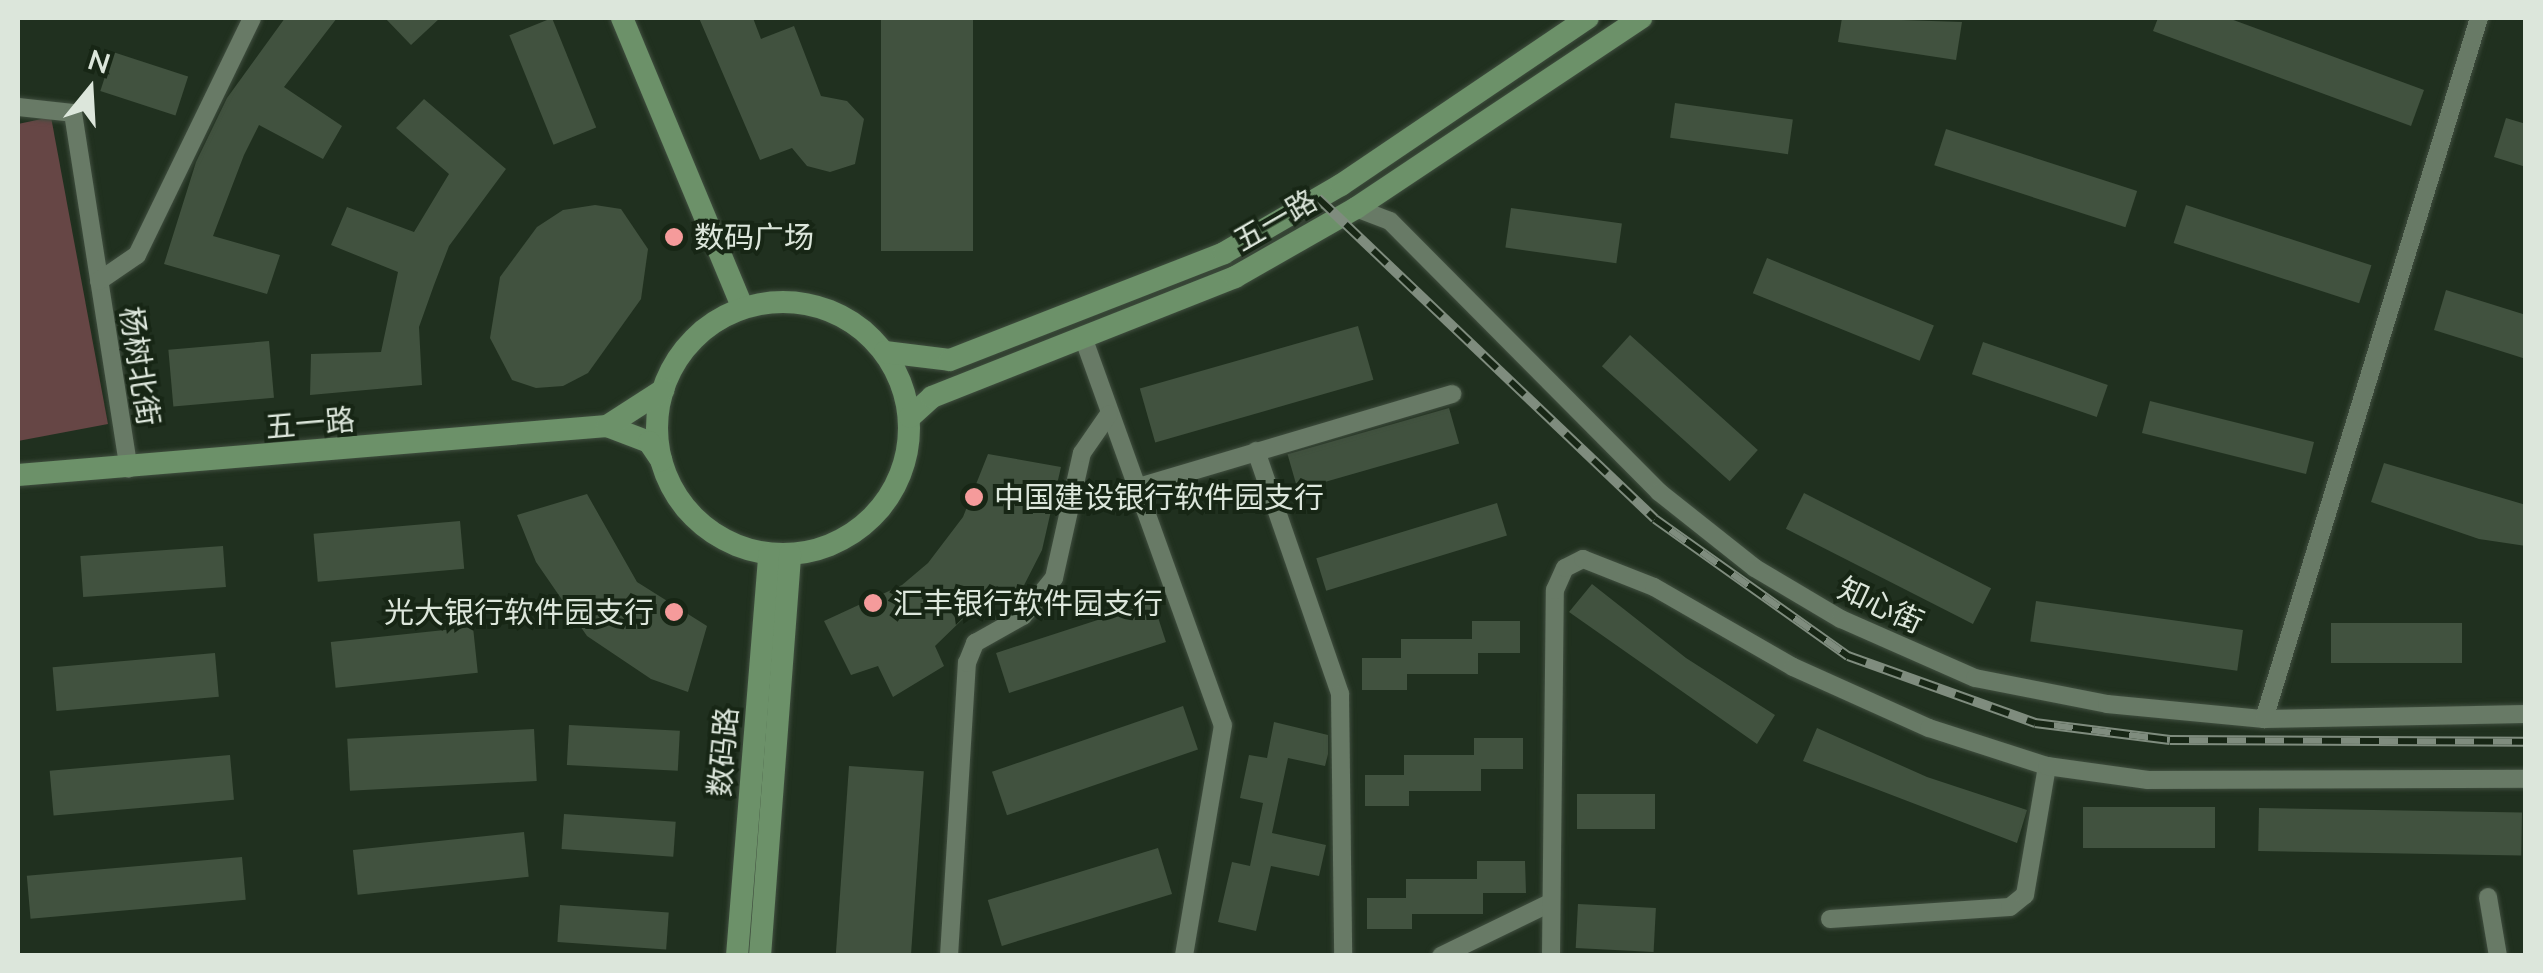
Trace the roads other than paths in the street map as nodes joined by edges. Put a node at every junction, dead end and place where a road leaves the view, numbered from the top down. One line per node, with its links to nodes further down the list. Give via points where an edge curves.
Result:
1 (252, 18): 9 (street, 杨树北街, via 137,255)
2 (622, 18): 10 (main road)
3 (1641, 18): 6 (main road, 五一路)
4 (2479, 18): 25 (street)
5 (1583, 19): 6 (street); 12 (main road, 五一路, via 1341,185 1224,253 950,360)
6 (1593, 46): 8 (main road, 五一路)
7 (18, 107): 9 (street, via 73,112)
8 (1356, 208): 11 (main road, 五一路, via 1236,278); 25 (street, 知心街, via 1390,221 1659,492 1755,568 1840,619 1975,678 2107,704)
9 (99, 281): 20 (street, 杨树北街)
10 (743, 308): 12 (main road, via 782,302 821,308 856,325); 13 (main road, via 689,343)
11 (1083, 337): 15 (street); 16 (main road, 五一路, via 932,396)
12 (885, 352): 16 (main road)
13 (663, 390): 17 (main road); 19 (main road, via 656,432)
14 (1452, 394): 18 (street)
15 (1109, 414): 22 (street); 33 (street, via 1082,454 1054,578 1024,616 975,643 967,664)
16 (910, 416): 23 (main road, via 906,460 888,501 857,532 818,551)
17 (607, 426): 19 (main road, via 649,442); 20 (main road, 五一路)
18 (1256, 451): 22 (street); 35 (street, via 1340,694)
19 (661, 460): 23 (main road, via 680,501 705,528 737,547)
20 (130, 469): 21 (main road, 五一路)
21 (18, 476)
22 (1135, 488): 34 (street, via 1224,725)
23 (780, 554): 31 (main road, 数码路); 32 (main road, 数码路)
24 (2526, 714): 25 (street, 知心街)
25 (2264, 718)
26 (2048, 766): 27 (street, via 2148,780); 29 (street, via 1912,720 1794,667 1654,587 1583,559 1565,568 1555,590); 30 (street, via 2025,895 2010,907)
27 (2526, 779)
28 (2488, 898): 38 (street)
29 (1550, 902): 36 (street); 37 (street)
30 (1830, 920)
31 (737, 956)
32 (760, 956)
33 (949, 956)
34 (1184, 956)
35 (1343, 956)
36 (1441, 956)
37 (1551, 956)
38 (2498, 956)

